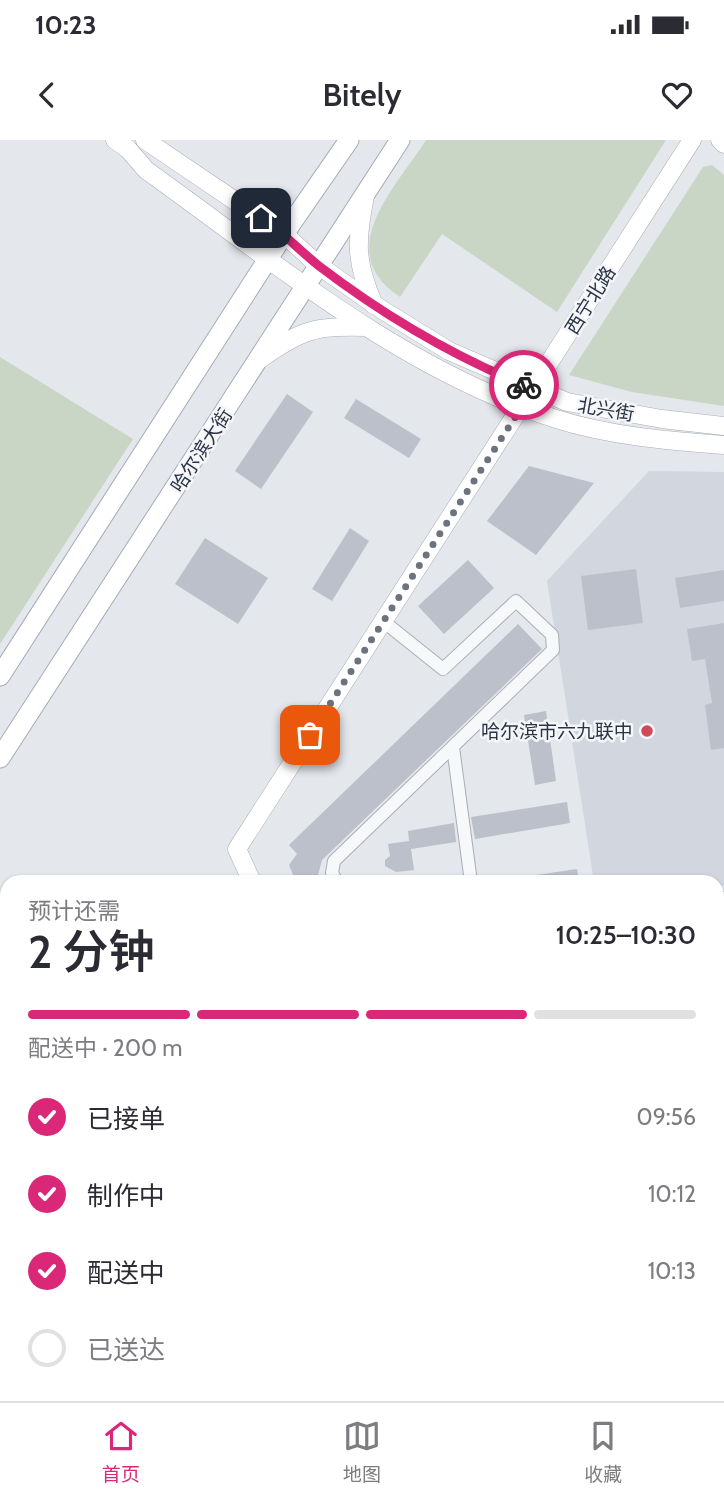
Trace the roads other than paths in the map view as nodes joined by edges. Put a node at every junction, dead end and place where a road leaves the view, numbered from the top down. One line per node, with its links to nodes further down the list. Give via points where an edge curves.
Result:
1 (115, 140): 10 (main road, 北兴街, via 145,170)
2 (145, 140): 9 (main road, 北兴街)
3 (349, 140): 9 (main road)
4 (400, 140): 8 (main road, 哈尔滨大街)
5 (692, 140): 16 (main road, 西宁北路)
6 (720, 140): 7 (main road)
7 (724, 144)
8 (365, 195): 11 (main road, 哈尔滨大街); 13 (main road, via 358,266)
9 (284, 234): 10 (main road); 11 (main road, 北兴街)
10 (269, 258): 12 (main road, 北兴街); 21 (main road)
11 (318, 265): 12 (main road, 哈尔滨大街); 13 (main road, 北兴街)
12 (306, 285): 14 (main road, 北兴街); 15 (main road, 哈尔滨大街)
13 (374, 304): 16 (main road, 北兴街, via 449,351)
14 (368, 327): 15 (main road, via 316,327 293,335); 17 (main road, 北兴街, via 441,372)
15 (260, 359): 23 (main road, 哈尔滨大街)
16 (534, 388): 17 (main road, 西宁北路); 18 (main road, 北兴街, via 567,402)
17 (522, 406): 19 (main road, 北兴街, via 583,426 680,442); 20 (main road, 西宁北路)
18 (724, 426)
19 (724, 444)
20 (383, 621): 22 (street, via 443,668 516,601 552,635 553,650); 24 (main road, 西宁北路, via 237,849)
21 (0, 677)
22 (453, 747): 25 (street, via 334,861); 26 (street)
23 (0, 758)
24 (249, 875)
25 (333, 875)
26 (470, 875)

